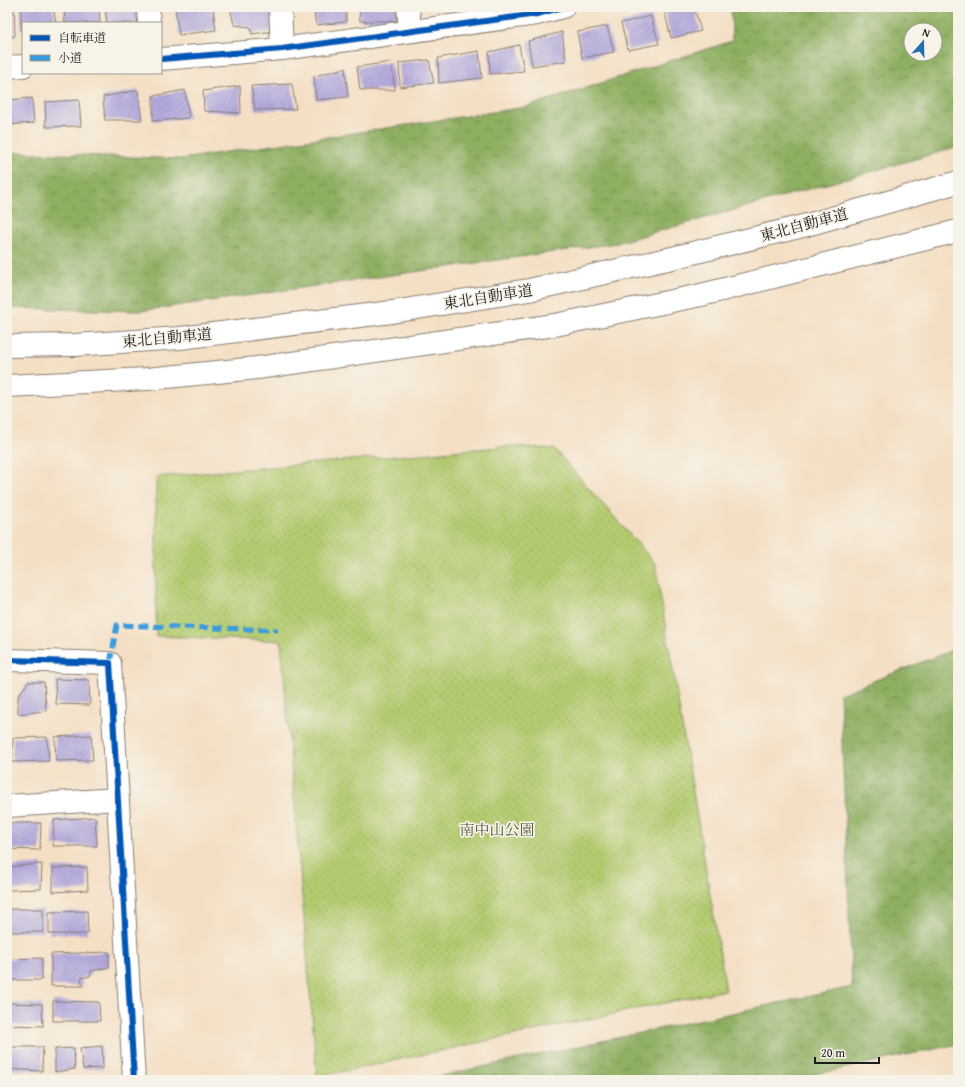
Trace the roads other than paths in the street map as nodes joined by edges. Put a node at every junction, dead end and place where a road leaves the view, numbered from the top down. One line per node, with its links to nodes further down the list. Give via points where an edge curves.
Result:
1 (148, 7): 5 (main road)
2 (280, 7): 7 (main road)
3 (408, 7): 6 (main road)
4 (564, 7): 6 (main road, via 536,14)
5 (149, 22)
6 (410, 31): 7 (main road)
7 (282, 49): 8 (main road)
8 (162, 59)
9 (7, 66): 10 (main road)
10 (22, 66)
11 (958, 182): 13 (main road, 東北自動車道, via 807,225 529,290 392,312 188,337 75,345)
12 (958, 230): 14 (main road, via 701,295 555,325 256,368 147,379)
13 (7, 346)
14 (7, 386)
15 (7, 660): 16 (main road, via 110,663)
16 (118, 799): 17 (main road); 18 (main road)
17 (7, 806)
18 (134, 1080)

